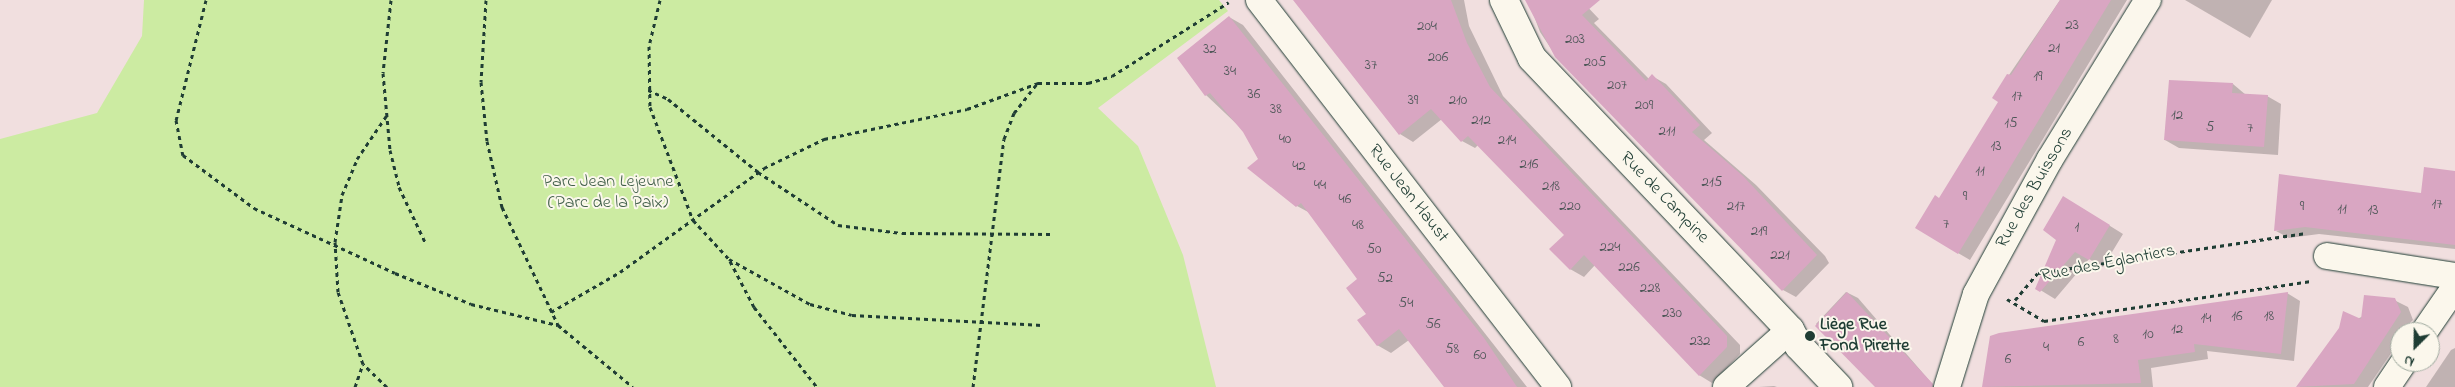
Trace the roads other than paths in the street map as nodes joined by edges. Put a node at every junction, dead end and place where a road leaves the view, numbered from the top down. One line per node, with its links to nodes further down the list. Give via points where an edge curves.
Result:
1 (1259, 0): 10 (street, Rue Jean Haust)
2 (1504, 0): 8 (street, Rue de Campine, via 1532,58)
3 (2148, 0): 13 (street, Rue des Buissons, via 2050,159 1976,294)
4 (2327, 256): 5 (street)
5 (2455, 276)
6 (2455, 287): 7 (street)
7 (2431, 322)
8 (1790, 330): 11 (street); 12 (street, Rue de Campine, via 1799,346)
9 (2397, 372): 14 (street)
10 (1558, 387)
11 (1726, 387)
12 (1838, 387)
13 (1947, 387)
14 (2387, 387)

